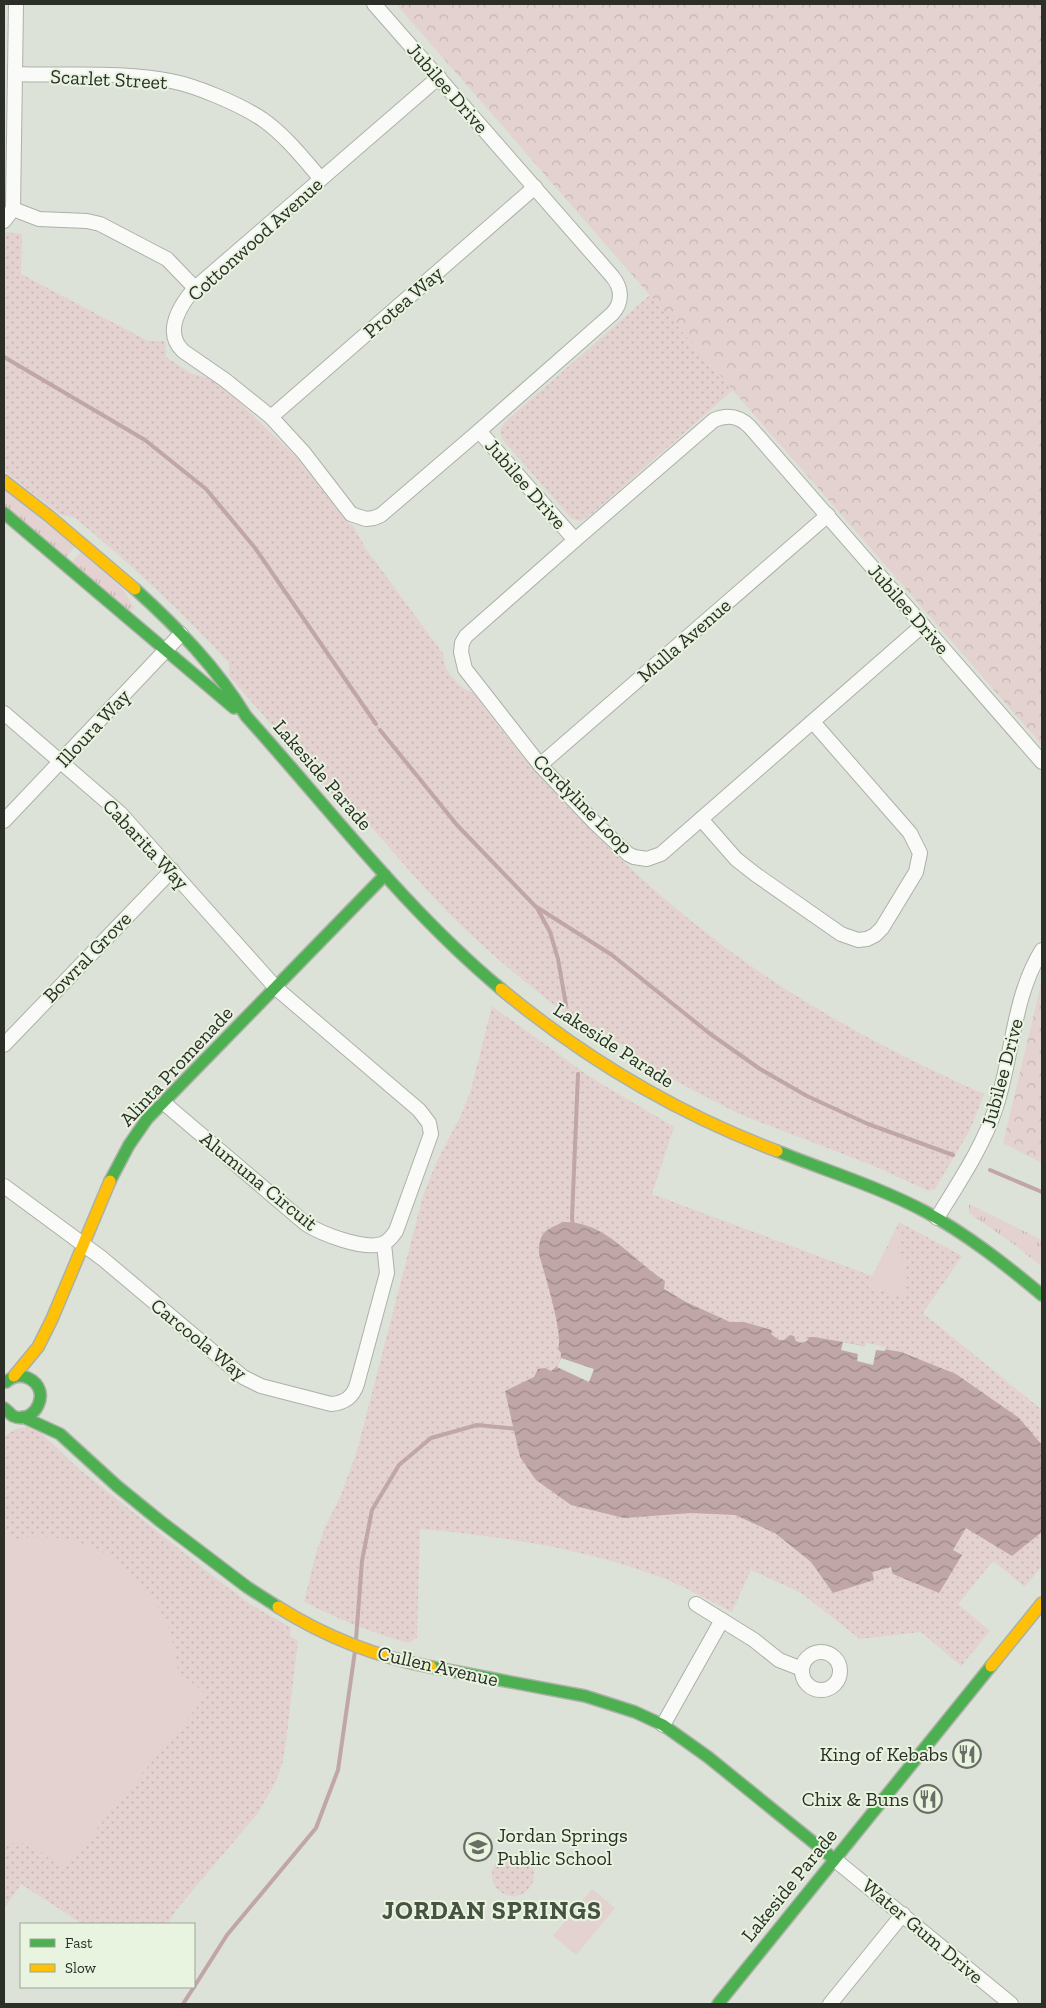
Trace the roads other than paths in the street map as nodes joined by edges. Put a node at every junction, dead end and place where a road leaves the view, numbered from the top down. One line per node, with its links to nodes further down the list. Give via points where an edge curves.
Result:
1 (16, 4): 3 (street)
2 (374, 4): 4 (street, Jubilee Drive)
3 (14, 74): 5 (street, Scarlet Street, via 134,76 188,86 245,109 262,120 291,145); 7 (street)
4 (439, 78): 5 (street, Cottonwood Avenue); 6 (street, Jubilee Drive)
5 (320, 179): 9 (street, Cottonwood Avenue)
6 (534, 187): 10 (street, Protea Way); 11 (street, Jubilee Drive, via 616,280 620,301 612,314)
7 (13, 209): 8 (street); 9 (street, via 39,219 100,224 167,259)
8 (4, 221)
9 (195, 288): 10 (street, Cottonwood Avenue, via 174,323 178,345)
10 (271, 417): 11 (street, Cottonwood Avenue, via 304,453 351,514 366,519 381,515)
11 (479, 431): 15 (street, Jubilee Drive)
12 (4, 481): 17 (street, Lakeside Parade, via 116,573)
13 (4, 513): 18 (street, Lakeside Parade)
14 (828, 515): 15 (street, Jubilee Drive, via 750,427 736,417 728,416 707,426); 16 (street, Jubilee Drive); 24 (street, Mulla Avenue)
15 (575, 540): 24 (street, Cordyline Loop, via 470,632 462,643 465,669)
16 (923, 625): 21 (street, Cordyline Loop); 23 (street, Jubilee Drive)
17 (181, 634): 18 (street, Illoura Way); 20 (street, Lakeside Parade, via 234,694)
18 (167, 650): 20 (street, Lakeside Parade); 22 (street, Illoura Way)
19 (4, 713): 22 (street, Cabarita Way)
20 (246, 716): 28 (street, Lakeside Parade)
21 (813, 722): 25 (street, Cordyline Loop); 25 (street, via 910,832 920,854 910,883 875,936 867,940 850,938 807,912 736,858)
22 (61, 762): 26 (street, Illoura Way); 27 (street, Cabarita Way, via 120,813)
23 (1042, 762)
24 (540, 765): 25 (street, Cordyline Loop, via 596,824 634,857 647,859 661,854)
25 (701, 819)
26 (4, 821)
27 (172, 870): 30 (street, Cabarita Way); 31 (street, Bowral Grove)
28 (385, 875): 30 (street, Alinta Promenade); 34 (street, Lakeside Parade, via 443,936 493,982 596,1060 708,1123 878,1190)
29 (1042, 950): 34 (street, Jubilee Drive, via 1024,986 990,1125)
30 (276, 988): 32 (street, Alinta Promenade); 35 (street, via 419,1110 429,1123 429,1142 400,1223 391,1239)
31 (4, 1045)
32 (164, 1103): 35 (street, Alumuna Circuit, via 306,1224 351,1242 369,1246); 36 (street, Alinta Promenade, via 127,1149)
33 (4, 1186): 36 (street, Carcoola Way)
34 (937, 1218): 37 (street, Lakeside Parade, via 991,1254)
35 (384, 1244): 36 (street, Carcoola Way, via 386,1273 357,1384 351,1396 331,1404 261,1386 243,1377)
36 (82, 1245): 38 (street, Alinta Promenade)
37 (1042, 1295)
38 (37, 1348): 39 (street, Alinta Promenade); 40 (street, Alinta Promenade)
39 (8, 1379): 40 (street, via 26,1376)
40 (40, 1391): 42 (street, via 41,1401 35,1412); 44 (street, Cullen Avenue)
41 (4, 1408): 42 (street, Cullen Avenue)
42 (20, 1417): 43 (street); 44 (street, Cullen Avenue)
43 (4, 1424)
44 (60, 1434): 49 (street, Cullen Avenue, via 117,1486 222,1568 274,1605 329,1634 376,1653 430,1668 585,1696 635,1712)
45 (1042, 1602): 50 (street, Lakeside Parade)
46 (696, 1604): 47 (street)
47 (722, 1620): 48 (street, via 779,1660); 49 (street)
48 (802, 1669)
49 (663, 1726): 50 (street, Cullen Avenue, via 708,1757)
50 (834, 1859): 51 (street, Water Gum Drive); 52 (street, Lakeside Parade)
51 (903, 1914): 53 (street); 54 (street, Water Gum Drive)
52 (718, 2004)
53 (830, 2004)
54 (1011, 2004)

